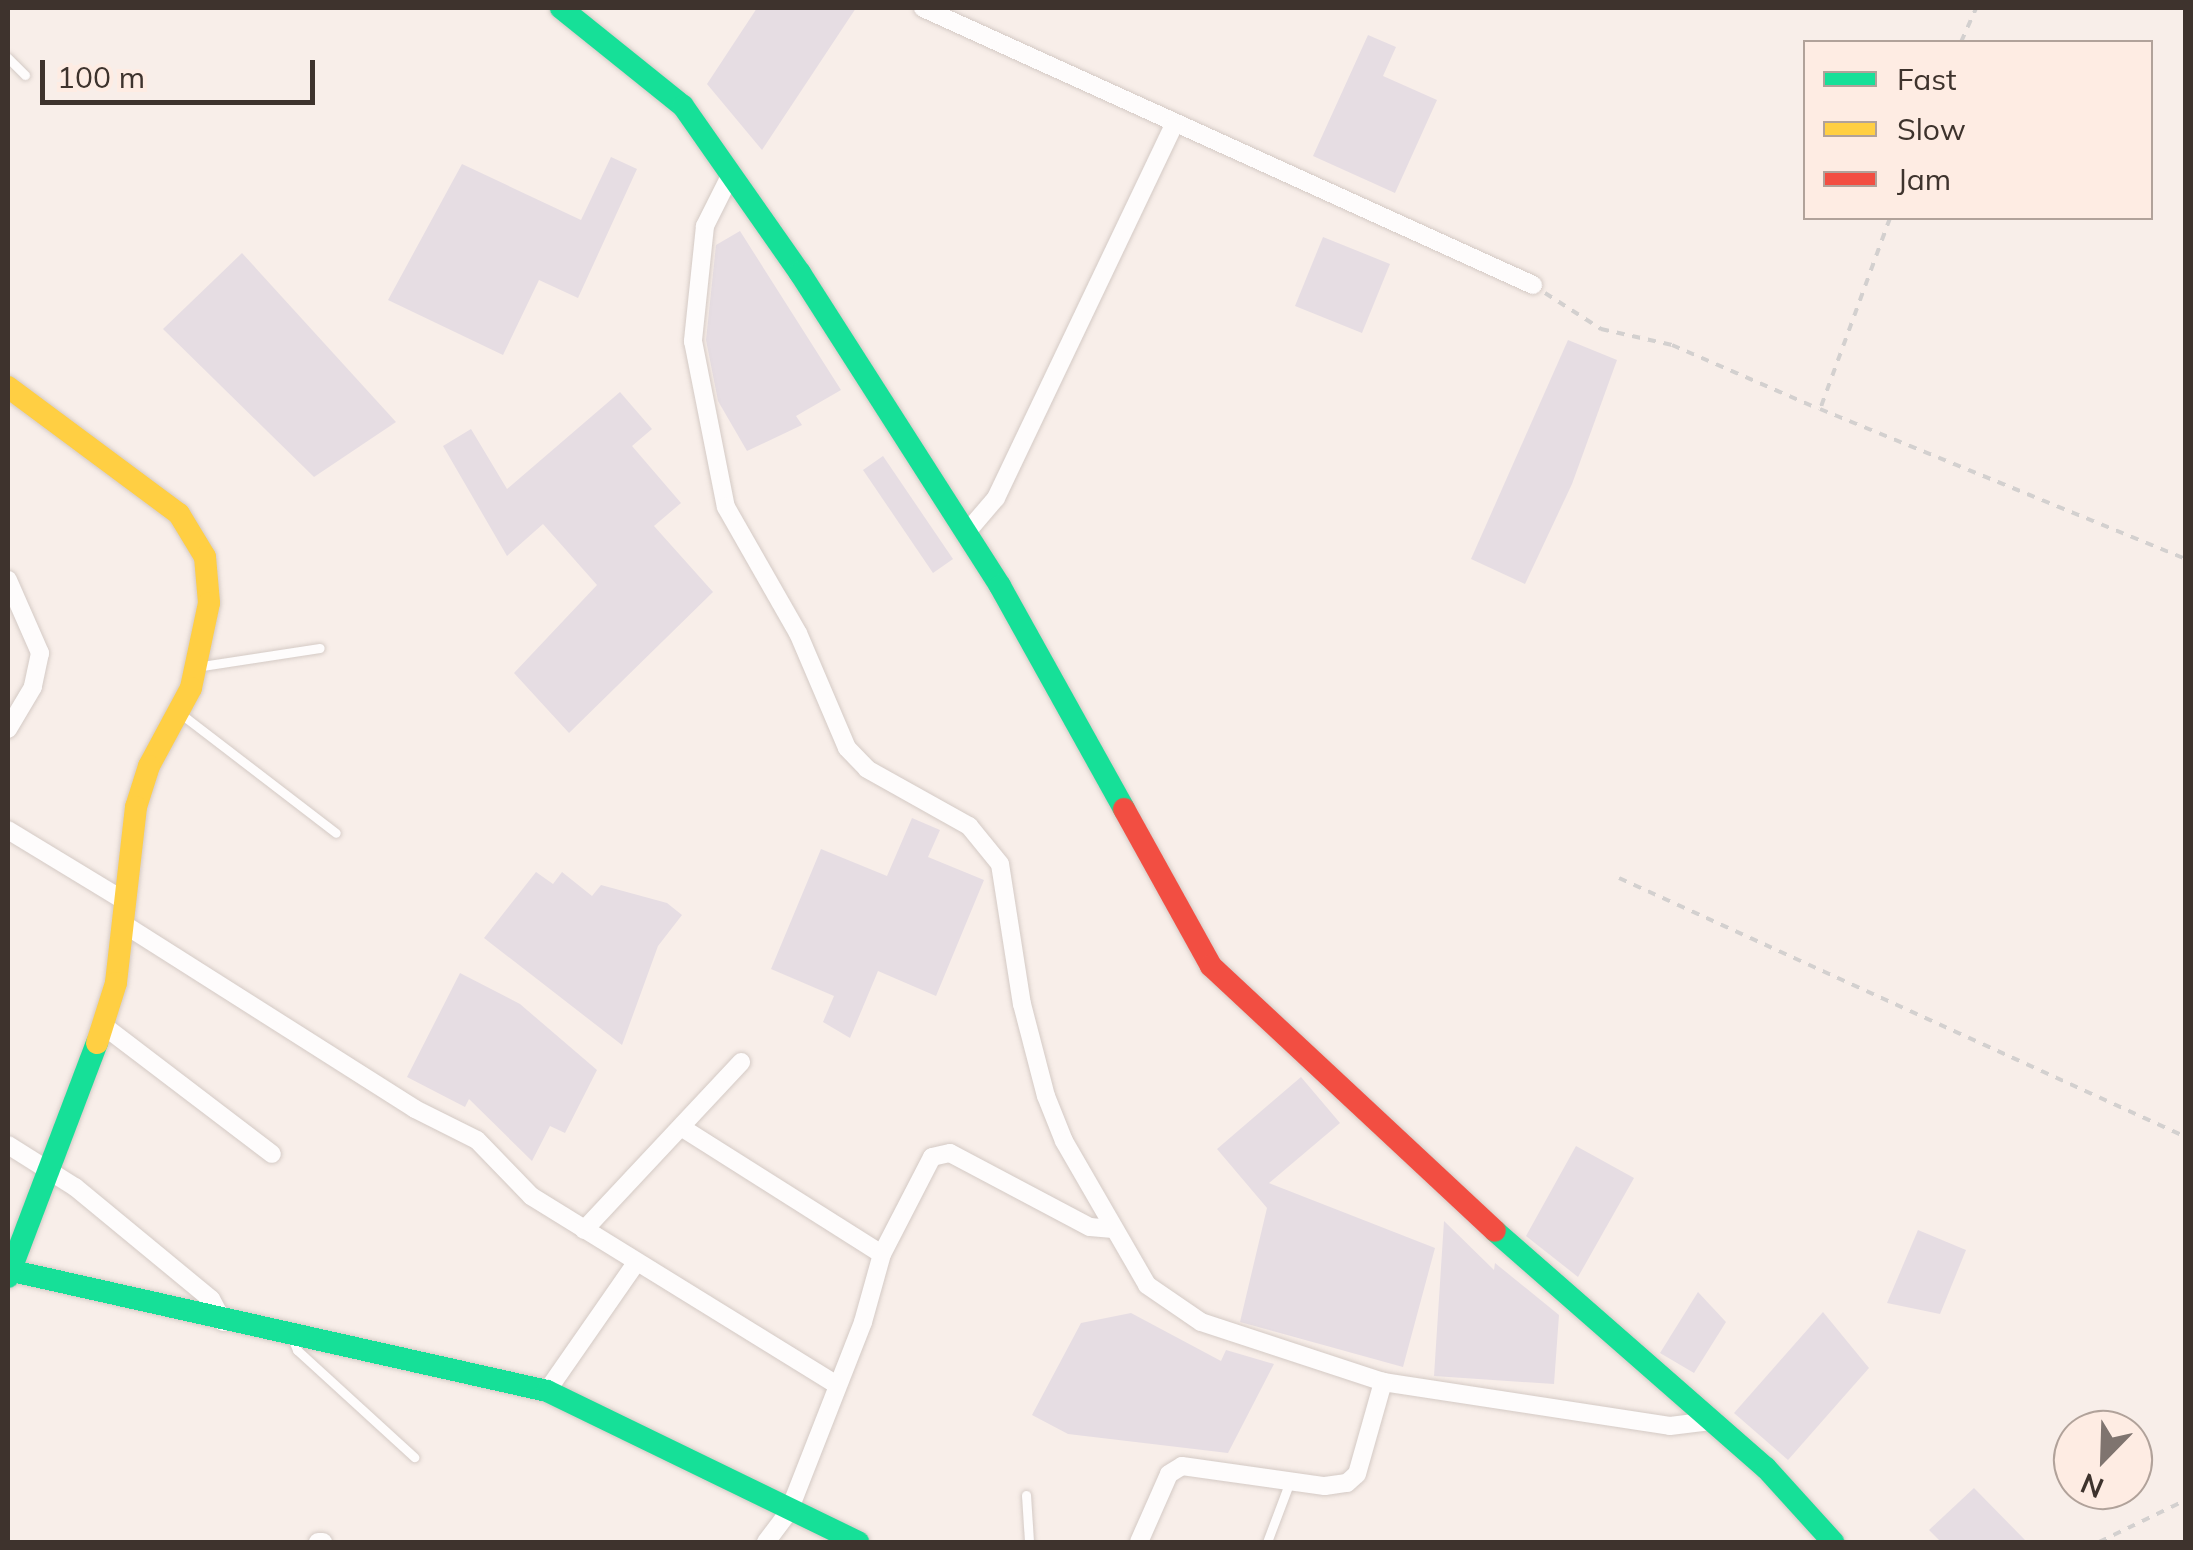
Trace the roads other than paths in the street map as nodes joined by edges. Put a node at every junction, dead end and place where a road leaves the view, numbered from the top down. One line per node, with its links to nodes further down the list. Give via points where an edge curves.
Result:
1 (561, 8): 6 (street, via 683,106)
2 (924, 8): 5 (street)
3 (8, 58): 4 (lane)
4 (24, 75)
5 (1174, 124): 7 (street); 9 (street, via 996,498)
6 (728, 178): 9 (street, via 800,273); 24 (street, via 704,226 693,340 726,506 798,633 847,748 868,769 969,826 1000,864 1037,1064 1064,1141)
7 (1533, 285)
8 (8, 386): 12 (street, via 178,514 194,534 209,575)
9 (966, 533): 34 (street, via 1211,966)
10 (8, 580): 14 (street, via 40,653 33,687)
11 (320, 648): 12 (lane)
12 (199, 666): 13 (street)
13 (178, 712): 16 (lane); 17 (street, via 142,786)
14 (8, 729)
15 (8, 830): 17 (street)
16 (336, 833)
17 (124, 912): 18 (street); 25 (street, via 415,1109 477,1140 531,1196)
18 (104, 1026): 22 (street); 23 (street)
19 (741, 1062): 20 (street)
20 (684, 1129): 25 (street); 26 (street)
21 (8, 1145): 23 (street)
22 (272, 1154)
23 (46, 1171): 28 (street); 29 (street, via 217,1304)
24 (1113, 1229): 26 (street, via 1090,1227 943,1152 928,1162); 31 (street, via 1147,1285 1168,1304 1286,1355)
25 (584, 1230): 27 (street)
26 (882, 1254): 32 (street)
27 (636, 1263): 32 (street); 33 (street)
28 (8, 1272): 29 (street)
29 (223, 1322): 30 (street)
30 (292, 1338): 33 (street); 35 (lane, via 297,1350)
31 (1383, 1382): 34 (street, via 1670,1426); 36 (street, via 1352,1479 1332,1487)
32 (835, 1384): 38 (street)
33 (547, 1391): 38 (street)
34 (1709, 1421): 44 (street, via 1794,1495)
35 (414, 1457)
36 (1290, 1482): 42 (street, via 1178,1468); 43 (lane)
37 (1026, 1494): 41 (lane)
38 (789, 1511): 39 (street); 40 (street)
39 (766, 1542)
40 (858, 1542)
41 (1028, 1542)
42 (1139, 1542)
43 (1267, 1542)
44 (1833, 1542)

